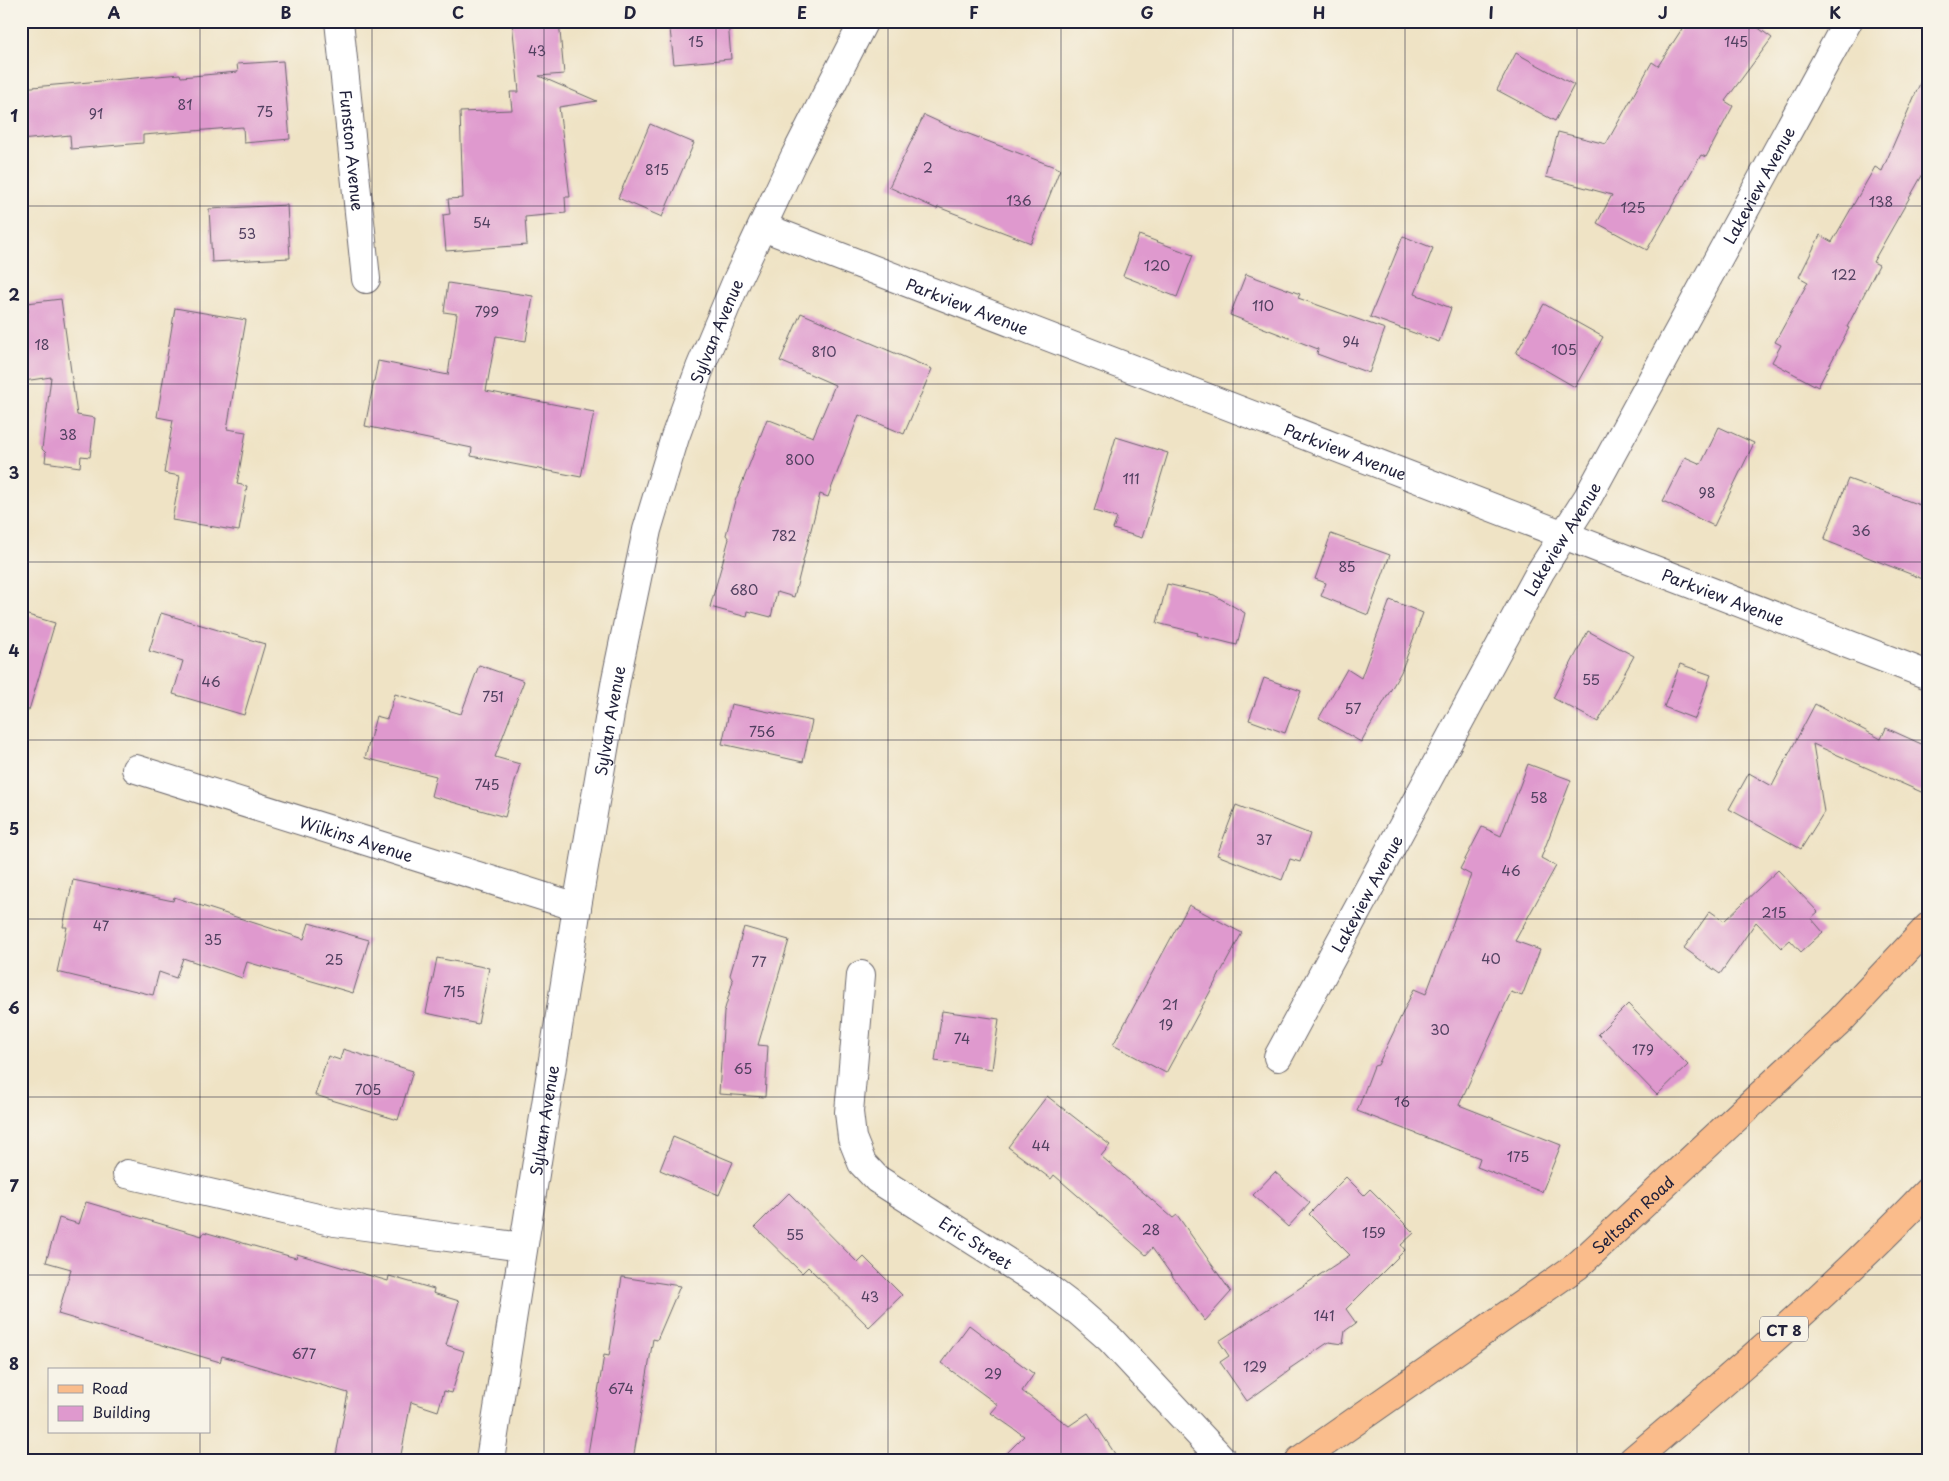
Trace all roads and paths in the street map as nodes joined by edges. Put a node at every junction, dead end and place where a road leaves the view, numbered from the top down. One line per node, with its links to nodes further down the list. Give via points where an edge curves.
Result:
1 (340, 21): 5 (street, Funston Avenue)
2 (864, 21): 4 (street, Sylvan Avenue, via 794,156)
3 (1848, 21): 6 (street, Lakeview Avenue, via 1588,497)
4 (763, 227): 6 (street, Parkview Avenue); 9 (street, Sylvan Avenue, via 700,368 647,530 616,680)
5 (366, 279)
6 (1563, 535): 7 (street, Parkview Avenue); 12 (street, Lakeview Avenue)
7 (1928, 675)
8 (136, 769): 9 (street, Wilkins Avenue)
9 (577, 907): 15 (street, Sylvan Avenue)
10 (1928, 927): 18 (main road, Seltsam Road, via 1838,1022 1577,1266)
11 (862, 975): 17 (street, Eric Street, via 849,1112 852,1138 862,1163 877,1179 1045,1286 1078,1311 1110,1339)
12 (1278, 1057)
13 (126, 1174): 15 (street, via 335,1222)
14 (1928, 1191): 19 (main road, CT 8, via 1740,1370)
15 (523, 1246): 16 (street, Sylvan Avenue)
16 (490, 1460)
17 (1223, 1460)
18 (1300, 1460)
19 (1633, 1460)

